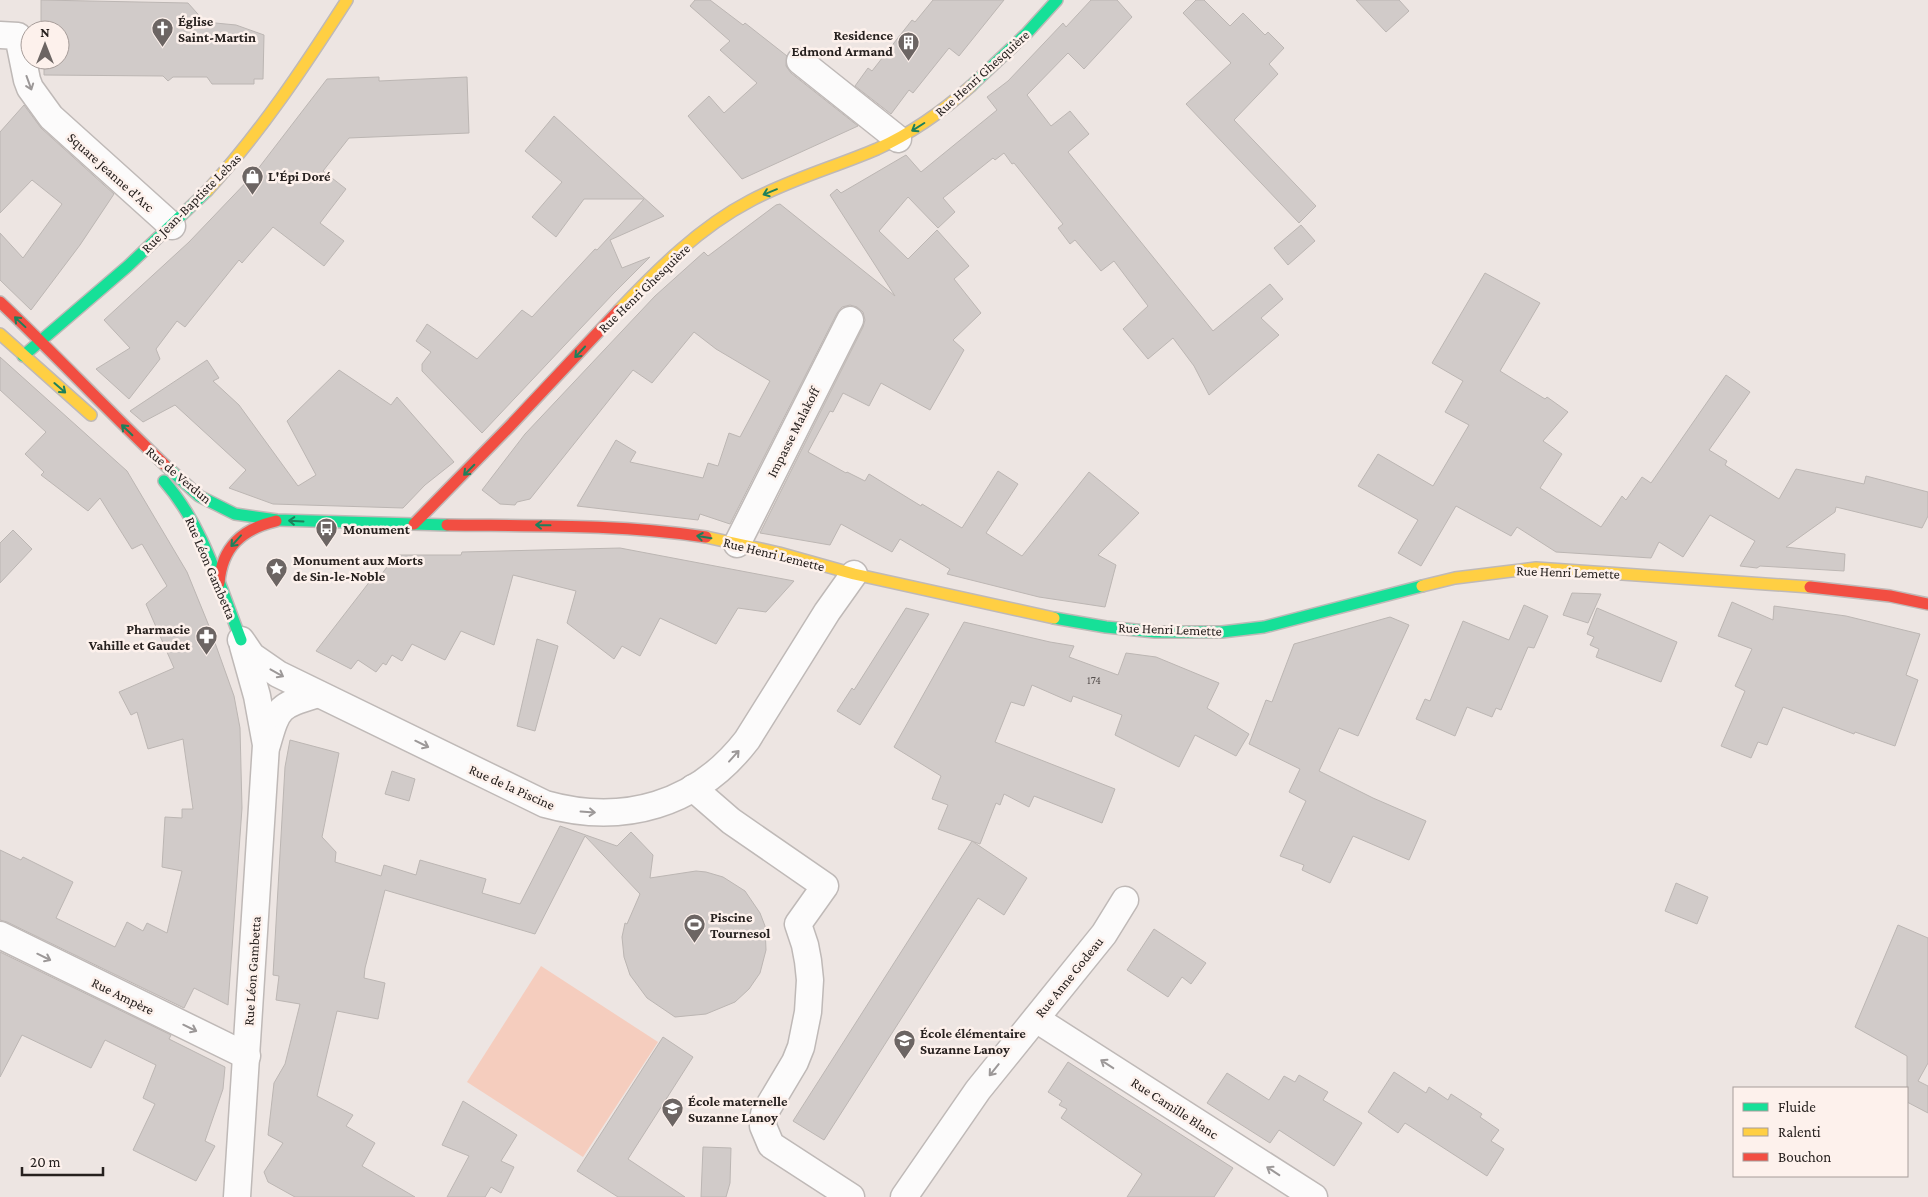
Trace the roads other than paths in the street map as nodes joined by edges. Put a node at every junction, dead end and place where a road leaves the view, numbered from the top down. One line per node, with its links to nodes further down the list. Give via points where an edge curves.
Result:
1 (347, 0): 6 (street, Rue Jean-Baptiste Lebas, via 248,145)
2 (1058, 0): 5 (street, Rue Henri Ghesquière, one-way to 5, via 971,86 937,114)
3 (0, 35): 6 (street, Square Jeanne d'Arc, one-way to 6, via 18,36 27,80 33,94 51,117)
4 (800, 61): 5 (street)
5 (898, 139): 16 (street, Rue Henri Ghesquière, one-way to 16, via 761,195 729,213 685,246 636,292)
6 (172, 226): 10 (street, Rue Jean-Baptiste Lebas)
7 (0, 302): 10 (street, Rue de Verdun, one-way to 7)
8 (850, 320): 17 (street, Impasse Malakoff)
9 (0, 334): 11 (street)
10 (41, 341): 11 (street, Rue Jean-Baptiste Lebas); 15 (street, Rue de Verdun, one-way to 10, via 235,514 199,496 110,413)
11 (23, 356): 12 (street, one-way to 12)
12 (104, 426)
13 (154, 472): 14 (street, Rue de Verdun)
14 (184, 506): 19 (street, Rue Léon Gambetta)
15 (277, 520): 16 (street, Rue de Verdun, one-way to 15); 19 (street, one-way to 19, via 255,526 240,536 221,564)
16 (414, 524): 17 (street, Rue Henri Lemette, one-way to 16, via 670,532 602,527)
17 (737, 544): 18 (street, Rue Henri Lemette)
18 (854, 574): 20 (street, Rue Henri Lemette, via 1044,616 1129,630 1179,633 1264,627 1455,578 1536,568 1813,587); 24 (street, Rue de la Piscine, one-way to 18, via 723,768 747,740)
19 (219, 583): 21 (street, Rue Léon Gambetta)
20 (1928, 604)
21 (241, 640): 22 (street, Rue de la Piscine, one-way to 22, via 262,664); 23 (street, Rue Léon Gambetta, via 257,696)
22 (318, 694): 23 (street, Rue Léon Gambetta, via 292,701 282,709 276,715); 24 (street, Rue de la Piscine, one-way to 24, via 537,800 563,809 624,812 658,804)
23 (266, 745): 28 (street, Rue Léon Gambetta)
24 (693, 788): 30 (street, via 731,821 825,886 798,924 810,980 803,1039 795,1062 764,1114 763,1126 771,1145)
25 (1125, 900): 27 (street, Rue Anne Godeau, via 1104,934)
26 (0, 935): 28 (street, Rue Ampère, one-way to 28)
27 (1036, 1019): 31 (street, Rue Anne Godeau, one-way to 31, via 968,1102); 32 (street, Rue Camille Blanc, one-way to 27)
28 (247, 1056): 29 (street, Rue Léon Gambetta)
29 (244, 1194)
30 (851, 1197)
31 (904, 1197)
32 (1314, 1197)

